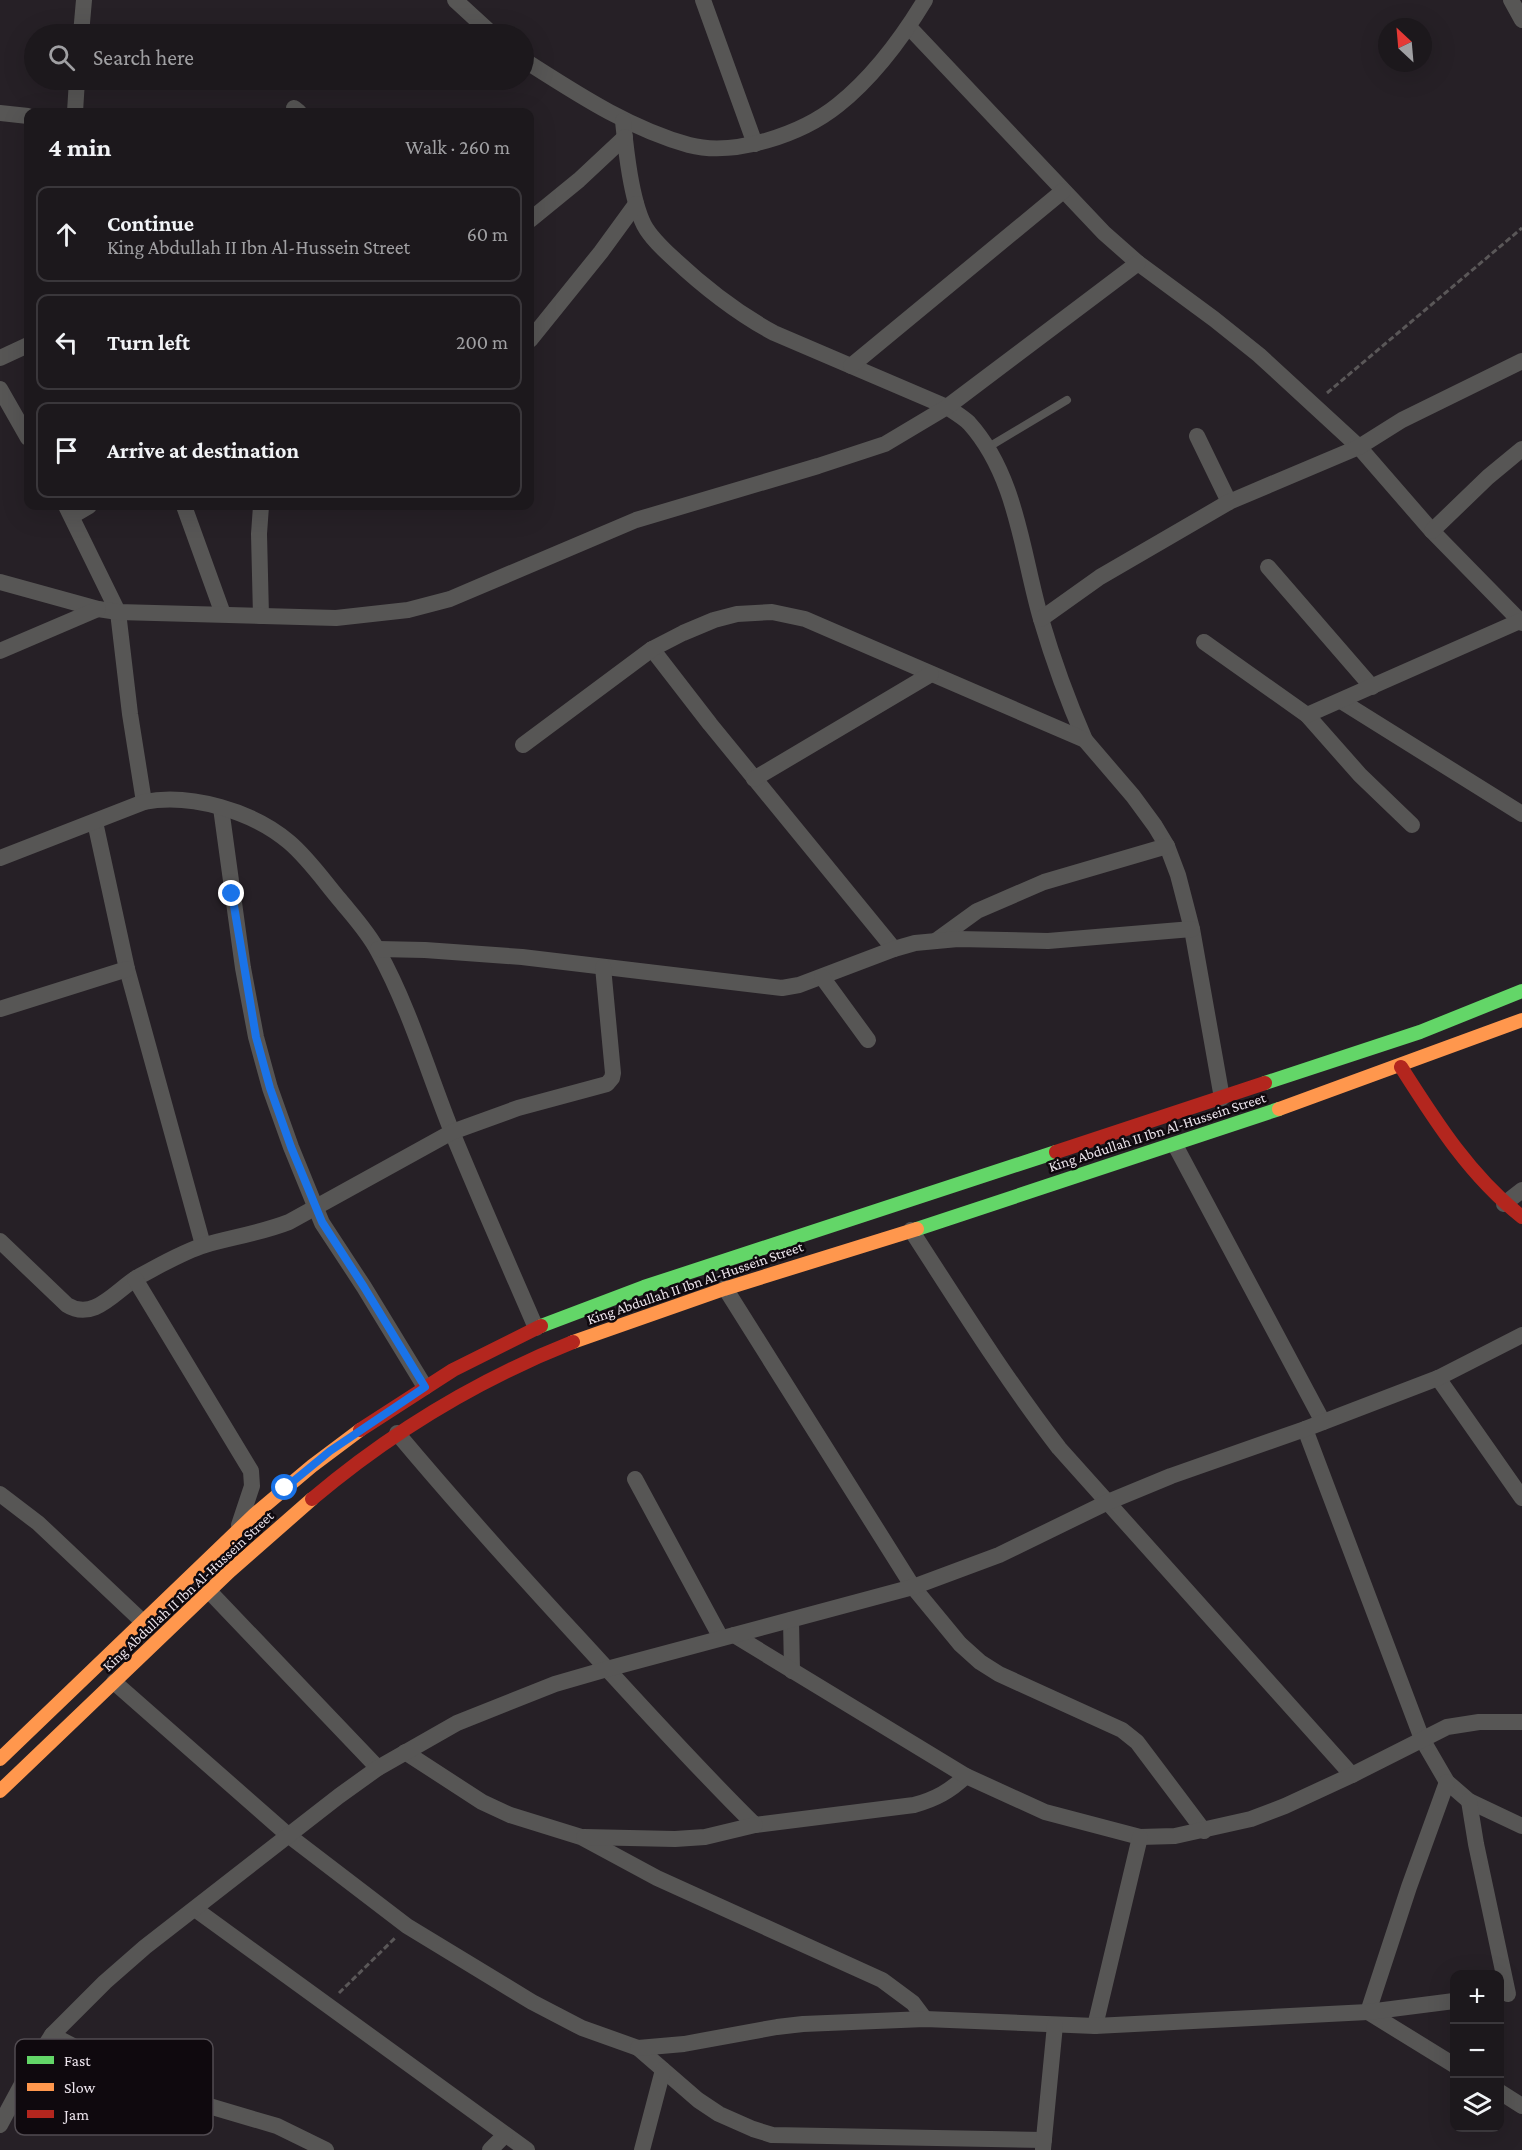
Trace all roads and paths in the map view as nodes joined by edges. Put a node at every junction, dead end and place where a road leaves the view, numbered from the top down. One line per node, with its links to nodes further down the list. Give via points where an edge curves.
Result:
1 (84, 0): 7 (street)
2 (455, 0): 8 (street)
3 (703, 0): 16 (street)
4 (925, 0): 9 (street)
5 (1511, 0): 6 (street)
6 (1522, 20)
7 (82, 24)
8 (481, 24)
9 (909, 27): 16 (street, via 838,106 781,136); 17 (street)
10 (534, 67): 15 (street)
11 (76, 90): 12 (street)
12 (75, 108)
13 (0, 113): 14 (street)
14 (24, 116)
15 (624, 129): 16 (street, via 690,145 727,149); 18 (street); 19 (street, via 579,180)
16 (755, 144)
17 (1063, 191): 21 (street); 26 (street)
18 (636, 204): 22 (street); 26 (street, via 644,226 658,244 722,300 774,333)
19 (534, 217)
20 (1522, 228): 29 (path)
21 (1138, 263): 29 (street, via 1259,355); 30 (street)
22 (534, 335)
23 (24, 347): 24 (street)
24 (0, 358)
25 (1522, 361): 33 (street, via 1402,420)
26 (851, 366): 30 (street)
27 (0, 389): 31 (street)
28 (1067, 400): 34 (lane)
29 (1314, 404): 33 (street)
30 (947, 407): 34 (street, via 968,422); 46 (street, via 885,444 636,520 450,599 369,616)
31 (24, 431)
32 (1197, 436): 36 (street)
33 (1359, 447): 36 (street); 40 (street)
34 (987, 448): 47 (street, via 1012,506)
35 (1522, 449): 40 (street)
36 (1229, 502): 47 (street, via 1100,577)
37 (185, 510): 45 (street)
38 (261, 510): 46 (street)
39 (69, 511): 44 (street)
40 (1432, 531): 48 (street)
41 (1268, 567): 53 (street)
42 (0, 582): 43 (street)
43 (98, 609): 44 (street); 51 (street)
44 (118, 612): 45 (street); 59 (street)
45 (223, 614): 46 (street)
46 (261, 616)
47 (1041, 619): 56 (street)
48 (1521, 622): 53 (street)
49 (1204, 642): 55 (street)
50 (652, 649): 52 (street, via 714,620 772,612 805,619); 57 (street); 58 (street)
51 (0, 651)
52 (931, 674): 56 (street); 58 (street)
53 (1372, 687): 54 (street)
54 (1341, 701): 55 (street); 61 (street)
55 (1306, 715): 63 (street)
56 (1085, 740): 64 (street, via 1133,796)
57 (523, 746)
58 (754, 778): 69 (street)
59 (144, 802): 60 (street, via 181,801); 62 (street)
60 (221, 808): 68 (street, via 249,817 289,842); 83 (street, via 236,926 256,1037 270,1088)
61 (1522, 814)
62 (95, 822): 65 (street); 71 (street)
63 (1412, 825)
64 (1167, 846): 66 (street); 67 (street, via 1044,882 977,911)
65 (0, 858)
66 (1192, 929): 67 (street, via 1048,941); 78 (street)
67 (938, 940): 69 (street)
68 (378, 949): 70 (street, via 501,955); 79 (street)
69 (894, 949): 72 (street)
70 (603, 967): 72 (street, via 783,988); 79 (street, via 613,1073 610,1081)
71 (127, 969): 74 (street); 89 (street)
72 (822, 977): 76 (street)
73 (1522, 991): 78 (main road, King Abdullah II Ibn Al-Hussein Street, via 1420,1032)
74 (0, 1009)
75 (1522, 1020): 77 (main road, King Abdullah II Ibn Al-Hussein Street)
76 (868, 1040)
77 (1401, 1067): 80 (main road, King Abdullah II Ibn Al-Hussein Street); 82 (main road, via 1470,1169)
78 (1222, 1098): 86 (main road, King Abdullah II Ibn Al-Hussein Street)
79 (452, 1132): 83 (street); 92 (street)
80 (1175, 1144): 85 (main road, King Abdullah II Ibn Al-Hussein Street); 96 (street)
81 (1522, 1190): 82 (street)
82 (1504, 1204): 84 (main road)
83 (316, 1209): 89 (street, via 267,1231); 95 (street)
84 (1522, 1217)
85 (911, 1230): 86 (main road, King Abdullah II Ibn Al-Hussein Street); 102 (street, via 1034,1416)
86 (856, 1232): 88 (main road, King Abdullah II Ibn Al-Hussein Street); 88 (main road, King Abdullah II Ibn Al-Hussein Street)
87 (0, 1241): 90 (street, via 67,1305 80,1311 95,1308)
88 (828, 1242): 91 (main road, King Abdullah II Ibn Al-Hussein Street); 92 (main road, King Abdullah II Ibn Al-Hussein Street, via 644,1287)
89 (203, 1245): 90 (street)
90 (135, 1279): 103 (street, via 251,1471 252,1486)
91 (724, 1288): 98 (main road, King Abdullah II Ibn Al-Hussein Street, via 604,1329 532,1359); 104 (street)
92 (536, 1328): 95 (main road, King Abdullah II Ibn Al-Hussein Street)
93 (1522, 1335): 94 (street)
94 (1438, 1378): 96 (street); 101 (street)
95 (425, 1387): 103 (main road, King Abdullah II Ibn Al-Hussein Street, via 330,1451)
96 (1323, 1422): 97 (street)
97 (1305, 1429): 102 (street, via 1215,1459); 113 (street)
98 (397, 1433): 105 (main road, King Abdullah II Ibn Al-Hussein Street, via 322,1488); 109 (street)
99 (634, 1479): 108 (street)
100 (0, 1494): 107 (street, via 38,1523)
101 (1522, 1498)
102 (1108, 1502): 104 (street, via 999,1555); 117 (street)
103 (237, 1529): 107 (main road, King Abdullah II Ibn Al-Hussein Street)
104 (913, 1587): 106 (street); 124 (street, via 980,1662 1105,1720 1137,1742)
105 (209, 1591): 111 (main road, King Abdullah II Ibn Al-Hussein Street); 116 (street)
106 (791, 1620): 108 (street); 110 (street)
107 (143, 1622): 115 (main road, King Abdullah II Ibn Al-Hussein Street)
108 (728, 1636): 109 (street); 110 (street)
109 (607, 1669): 114 (street, via 494,1707); 122 (street)
110 (792, 1671): 118 (street)
111 (114, 1682): 120 (main road, King Abdullah II Ibn Al-Hussein Street); 125 (street)
112 (1522, 1722): 113 (street, via 1462,1723)
113 (1422, 1739): 117 (street); 119 (street)
114 (405, 1752): 116 (street); 126 (street, via 482,1802)
115 (0, 1759)
116 (378, 1768): 125 (street)
117 (1352, 1775): 124 (street, via 1251,1819)
118 (966, 1776): 122 (street, via 950,1791 914,1805); 127 (street, via 1045,1812)
119 (1447, 1782): 121 (street); 133 (street)
120 (0, 1791)
121 (1469, 1801): 123 (street); 130 (street)
122 (755, 1825): 126 (street, via 705,1837)
123 (1522, 1826)
124 (1204, 1831): 127 (street)
125 (288, 1834): 128 (street); 129 (street)
126 (581, 1837): 134 (street, via 657,1878 882,1980 913,2003)
127 (1140, 1838): 136 (street)
128 (195, 1909): 132 (street); 137 (street, via 105,1982)
129 (408, 1926): 132 (path); 140 (street, via 532,2002 582,2028)
130 (1510, 1993)
131 (1450, 2002): 133 (street)
132 (327, 2005): 148 (street)
133 (1368, 2012): 136 (street); 141 (street)
134 (925, 2019): 135 (street); 140 (street, via 777,2027)
135 (1055, 2025): 136 (street); 149 (street)
136 (1095, 2026)
137 (52, 2035): 138 (street); 139 (street)
138 (49, 2039)
139 (60, 2039)
140 (638, 2048): 142 (street)
141 (1450, 2062)
142 (663, 2070): 149 (street, via 719,2114 771,2134); 153 (street)
143 (1504, 2095): 145 (street)
144 (15, 2097): 147 (street)
145 (1522, 2106)
146 (213, 2107): 150 (street, via 277,2126)
147 (0, 2125)
148 (505, 2135): 151 (street); 152 (street)
149 (1044, 2145)
150 (326, 2150)
151 (490, 2150)
152 (527, 2150)
153 (642, 2150)

